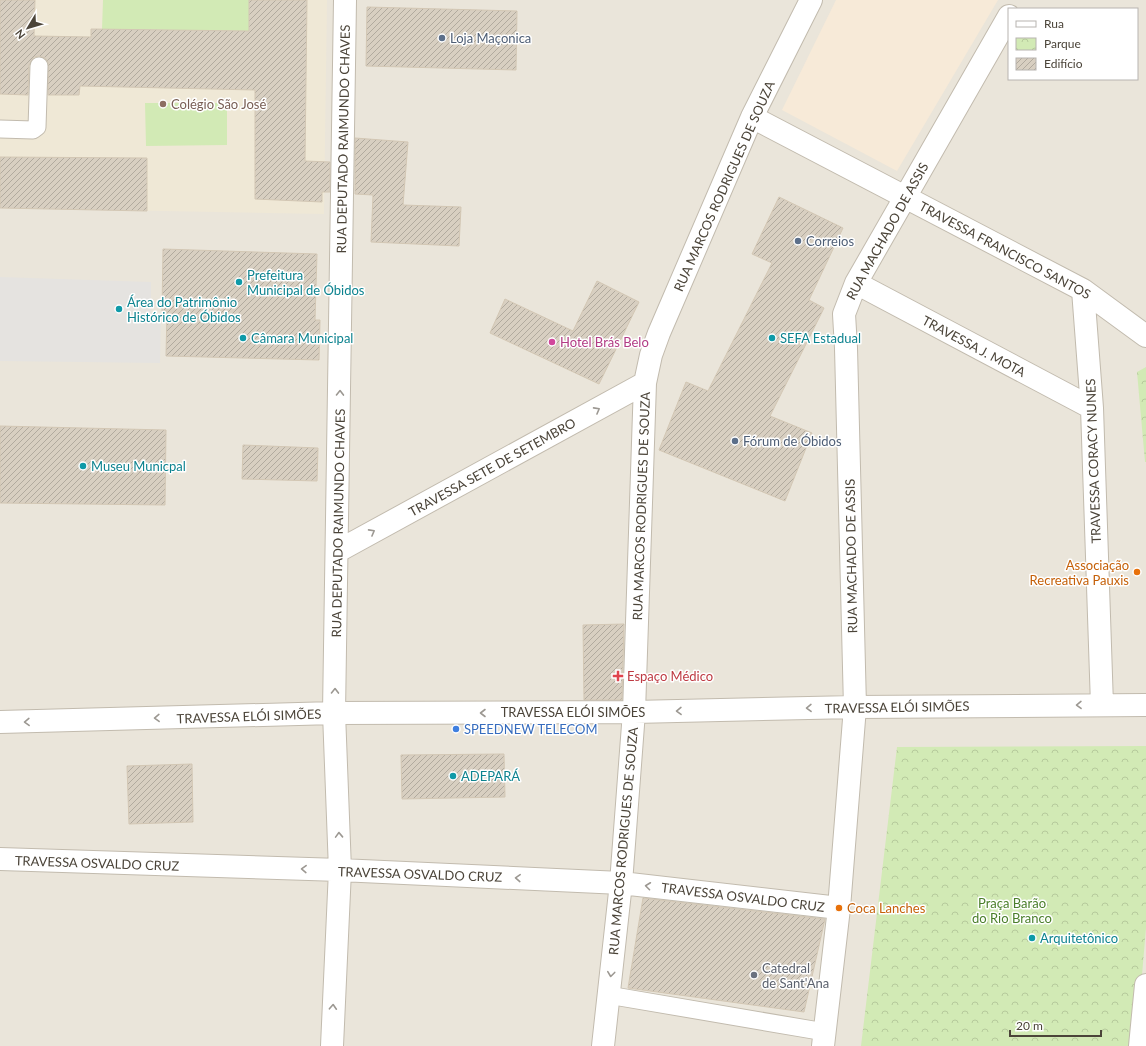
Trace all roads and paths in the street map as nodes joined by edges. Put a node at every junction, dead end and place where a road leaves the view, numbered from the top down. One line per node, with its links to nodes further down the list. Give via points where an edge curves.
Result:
1 (345, 0): 13 (street, RUA DEPUTADO RAIMUNDO CHAVES, one-way to 1)
2 (812, 0): 5 (street, RUA MARCOS RODRIGUES DE SOUZA)
3 (1008, 18): 7 (street, RUA MACHADO DE ASSIS)
4 (39, 66): 6 (lane, via 37,127 33,130)
5 (752, 117): 7 (street, TRAVESSA FRANCISCO SANTOS); 11 (street, RUA MARCOS RODRIGUES DE SOUZA, via 659,333)
6 (0, 129)
7 (905, 196): 8 (street, RUA MACHADO DE ASSIS); 9 (street, TRAVESSA FRANCISCO SANTOS)
8 (856, 283): 12 (street, TRAVESSA J. MOTA); 16 (street, RUA MACHADO DE ASSIS, via 844,314)
9 (1083, 290): 10 (street, TRAVESSA FRANCISCO SANTOS); 12 (street, TRAVESSA CORACY NUNES)
10 (1146, 336)
11 (645, 383): 13 (street, TRAVESSA SETE DE SETEMBRO, one-way to 11); 17 (street, RUA MARCOS RODRIGUES DE SOUZA)
12 (1092, 408): 14 (street, TRAVESSA CORACY NUNES)
13 (338, 551): 18 (street, RUA DEPUTADO RAIMUNDO CHAVES, one-way to 13)
14 (1102, 704): 15 (street, TRAVESSA ELÓI SIMÕES); 16 (street, TRAVESSA ELÓI SIMÕES, one-way to 16)
15 (1146, 705)
16 (855, 707): 17 (street, TRAVESSA ELÓI SIMÕES, one-way to 17); 23 (street, RUA MACHADO DE ASSIS)
17 (634, 712): 18 (street, TRAVESSA ELÓI SIMÕES, one-way to 18); 22 (street, RUA MARCOS RODRIGUES DE SOUZA)
18 (334, 713): 19 (street, TRAVESSA ELÓI SIMÕES, one-way to 19); 21 (street, RUA DEPUTADO RAIMUNDO CHAVES, one-way to 18)
19 (0, 722)
20 (0, 860): 21 (street, TRAVESSA OSVALDO CRUZ, one-way to 20)
21 (340, 870): 22 (street, TRAVESSA OSVALDO CRUZ, one-way to 21); 27 (street, RUA DEPUTADO RAIMUNDO CHAVES, one-way to 21)
22 (621, 883): 23 (street, TRAVESSA OSVALDO CRUZ, one-way to 22); 25 (street, RUA MARCOS RODRIGUES DE SOUZA, one-way to 25)
23 (840, 908): 26 (street, RUA MACHADO DE ASSIS)
24 (1146, 985): 29 (street)
25 (608, 995): 26 (lane); 28 (street, RUA MARCOS RODRIGUES DE SOUZA)
26 (824, 1039)
27 (332, 1046)
28 (603, 1046)
29 (1140, 1046)

